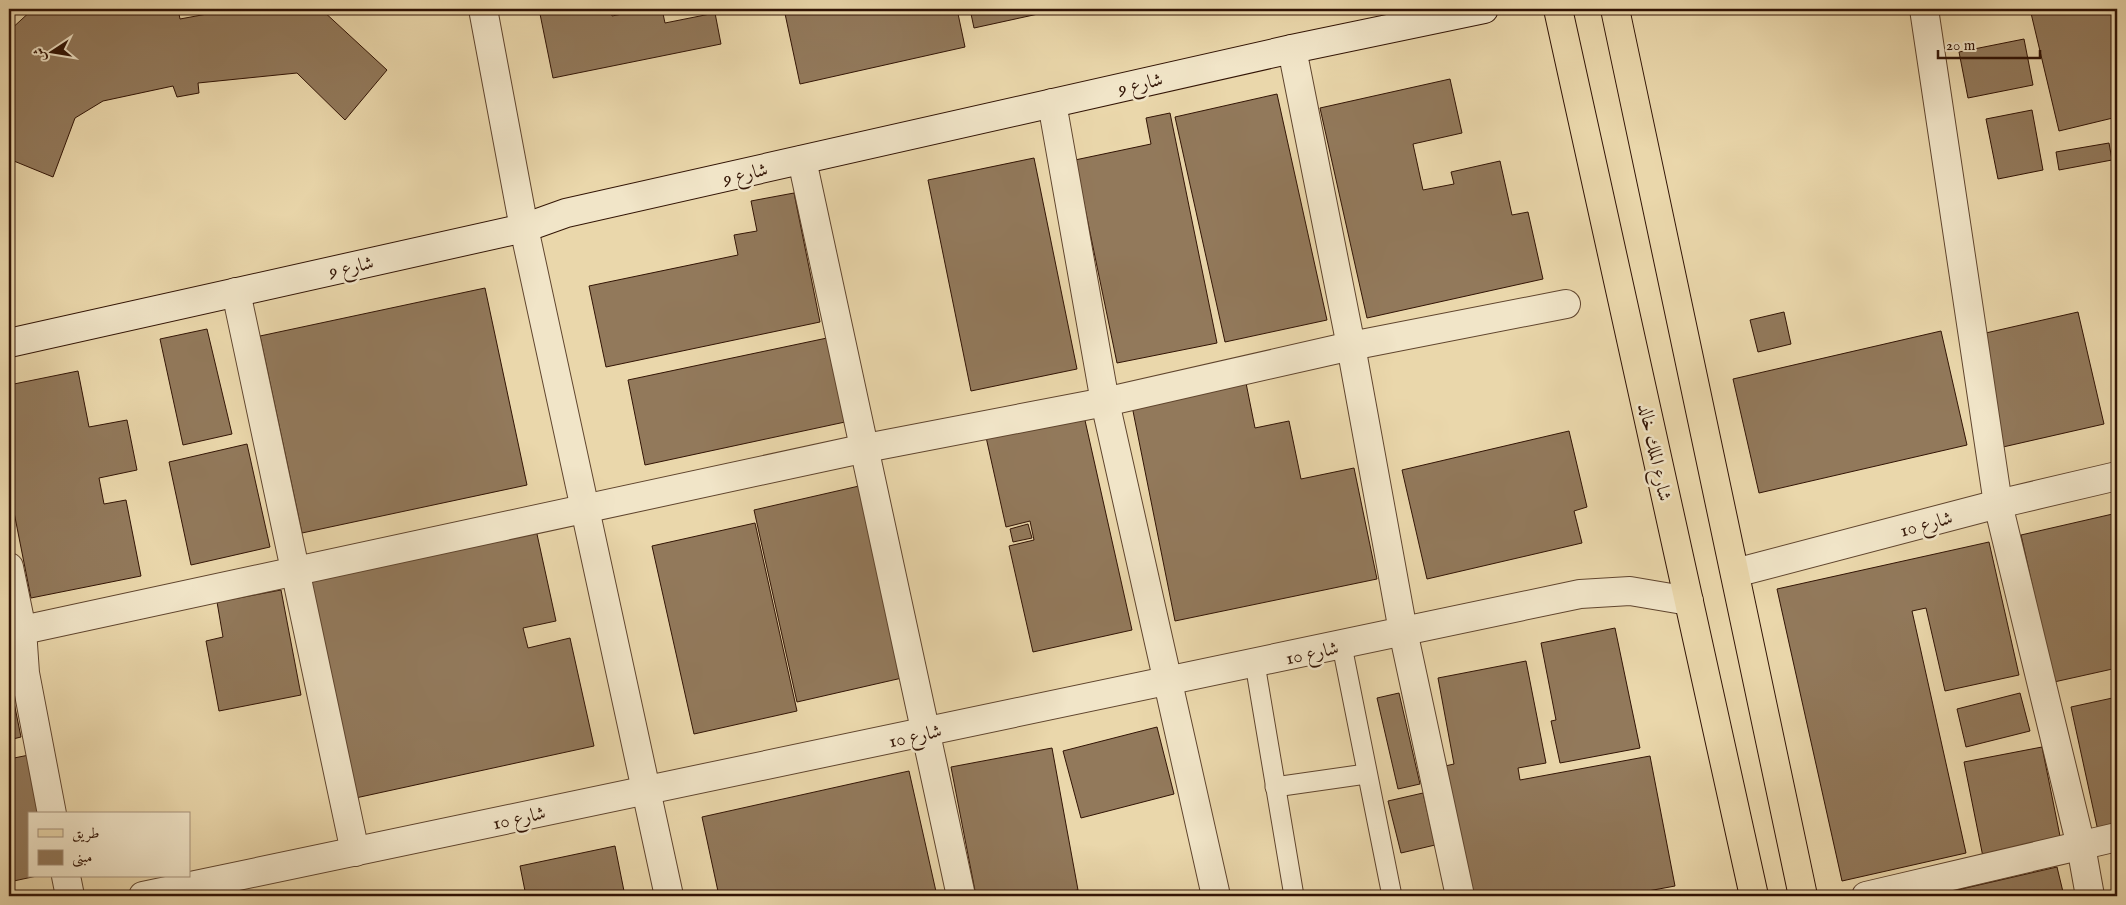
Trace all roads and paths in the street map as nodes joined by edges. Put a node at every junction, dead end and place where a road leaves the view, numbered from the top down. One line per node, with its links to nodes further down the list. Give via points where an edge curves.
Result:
1 (483, 9): 9 (street)
2 (1484, 9): 6 (street, شارع 9)
3 (1558, 9): 22 (main road, شارع الملك خالد)
4 (1615, 9): 21 (main road)
5 (1924, 9): 17 (street)
6 (1292, 49): 7 (street, شارع 9); 13 (street)
7 (1052, 103): 8 (street, شارع 9); 14 (street)
8 (802, 160): 9 (street, شارع 9, via 566,213); 15 (street)
9 (524, 228): 10 (street, شارع 9); 18 (street)
10 (236, 292): 12 (street, شارع 9); 20 (street)
11 (1566, 304): 13 (street)
12 (9, 343)
13 (1351, 346): 14 (street); 23 (street)
14 (1105, 402): 15 (street); 27 (street)
15 (866, 448): 18 (street); 28 (street)
16 (2117, 476): 17 (street, شارع 10)
17 (1998, 504): 21 (street, شارع 10); 34 (street)
18 (585, 508): 20 (street); 31 (street)
19 (9, 567): 24 (street)
20 (295, 571): 24 (street); 35 (street)
21 (1735, 572): 46 (main road)
22 (1689, 601): 23 (street, شارع 10, via 1630,591 1580,594); 45 (main road, شارع الملك خالد)
23 (1403, 631): 25 (street, شارع 10); 44 (street)
24 (15, 632): 32 (street)
25 (1342, 646): 26 (street, شارع 10); 29 (lane)
26 (1255, 664): 27 (street, شارع 10); 30 (lane)
27 (1168, 682): 28 (street, شارع 10); 41 (street)
28 (926, 732): 31 (street, شارع 10); 40 (street)
29 (1366, 774): 30 (lane); 43 (lane)
30 (1275, 787): 42 (lane)
31 (646, 791): 35 (street, شارع 10); 39 (street)
32 (52, 812)
33 (2117, 837): 34 (street)
34 (2081, 846): 47 (street); 48 (street)
35 (355, 852): 38 (street, شارع 10)
36 (66, 878): 37 (street)
37 (70, 896)
38 (143, 896)
39 (669, 896)
40 (961, 896)
41 (1216, 896)
42 (1294, 896)
43 (1392, 896)
44 (1460, 896)
45 (1754, 896)
46 (1803, 896)
47 (1866, 896)
48 (2090, 896)

